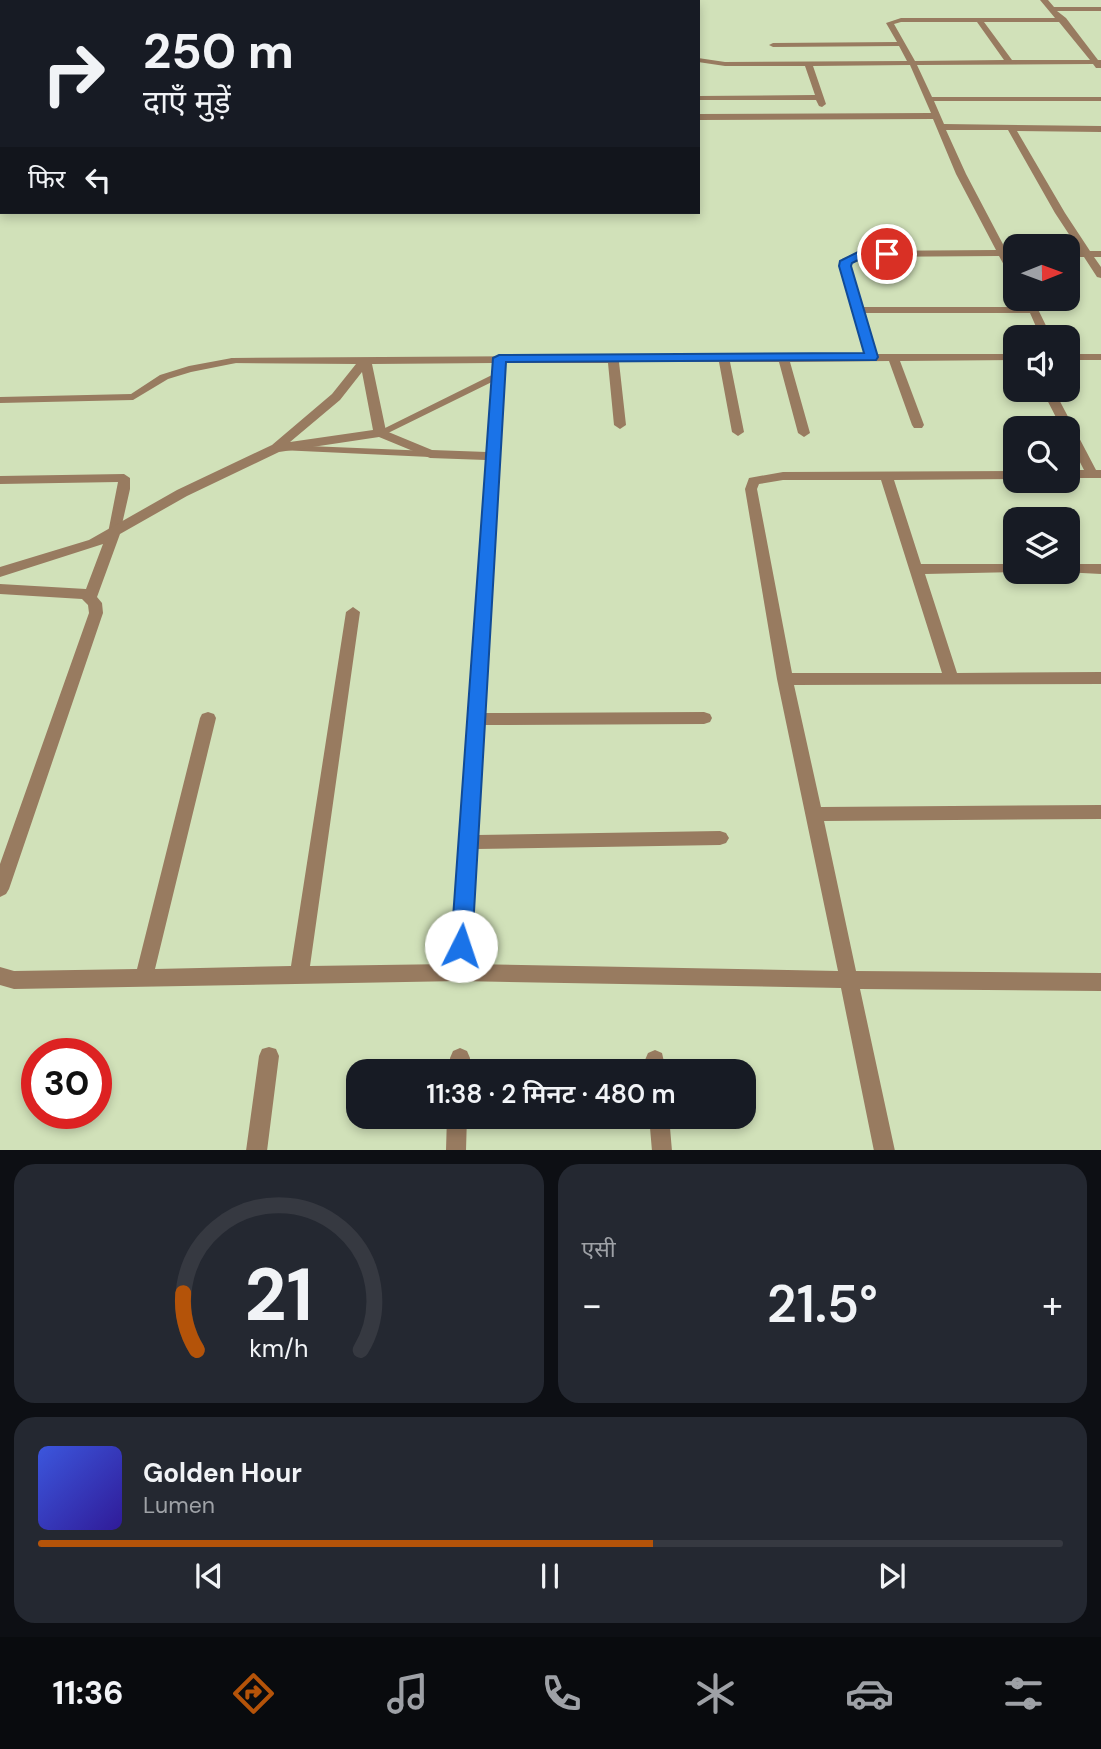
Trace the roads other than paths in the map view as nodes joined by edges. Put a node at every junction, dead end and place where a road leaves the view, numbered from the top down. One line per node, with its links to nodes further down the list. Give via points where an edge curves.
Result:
1 (1044, 0): 2 (street)
2 (1051, 9): 3 (street); 5 (street)
3 (1101, 9)
4 (979, 20): 5 (street); 7 (street, via 891,22); 12 (street)
5 (1063, 20): 14 (street)
6 (768, 33): 8 (street)
7 (901, 44): 8 (street); 11 (street)
8 (773, 45): 13 (street)
9 (700, 60): 13 (street)
10 (808, 62): 11 (street); 13 (street); 15 (street)
11 (912, 62): 12 (street); 17 (street)
12 (1010, 62): 14 (street)
13 (780, 63)
14 (1099, 64)
15 (820, 97): 16 (street); 19 (street)
16 (700, 98)
17 (928, 99): 18 (street); 20 (street)
18 (1101, 99)
19 (826, 116): 20 (street); 21 (street)
20 (936, 116): 22 (street)
21 (700, 117)
22 (942, 127): 23 (street); 25 (street)
23 (1011, 128): 24 (street); 27 (street)
24 (1101, 129)
25 (1002, 252): 31 (street, via 851,257 845,266)
26 (1080, 254): 27 (street)
27 (1086, 254): 28 (street); 29 (street)
28 (1101, 254)
29 (1101, 275)
30 (1003, 306): 31 (street)
31 (859, 310): 32 (street)
32 (872, 357): 33 (street); 40 (street)
33 (893, 357): 34 (street); 47 (street)
34 (1003, 357)
35 (1080, 357): 36 (street)
36 (1101, 357)
37 (499, 358): 38 (street); 41 (street); 43 (street)
38 (612, 358): 39 (street); 46 (street)
39 (724, 358): 40 (street); 48 (street)
40 (783, 358): 50 (street)
41 (365, 360): 42 (street); 49 (street); 51 (street, via 336,397)
42 (232, 361): 44 (lane, via 164,377 132,397)
43 (498, 375): 49 (lane); 53 (street)
44 (0, 400)
45 (1055, 402): 54 (street)
46 (620, 425)
47 (918, 425)
48 (738, 432)
49 (380, 433): 51 (street); 52 (street)
50 (804, 433)
51 (276, 448): 52 (lane); 58 (street)
52 (430, 454): 53 (street)
53 (493, 456): 72 (street)
54 (1096, 474)
55 (1003, 475): 56 (street)
56 (886, 476): 59 (street); 69 (street, via 783,476 754,481 751,500)
57 (0, 480): 58 (lane, via 124,478)
58 (114, 533): 63 (street); 65 (street)
59 (916, 569): 60 (street); 67 (street)
60 (1003, 569)
61 (1080, 569): 62 (street)
62 (1101, 569)
63 (0, 572)
64 (0, 589): 65 (street)
65 (90, 597): 77 (street, via 96,613 91,633)
66 (353, 612): 79 (street)
67 (951, 677): 68 (street); 69 (street)
68 (1101, 678)
69 (785, 679): 74 (street)
70 (208, 718): 81 (street)
71 (705, 718): 72 (street)
72 (476, 719): 76 (street)
73 (1101, 812): 74 (street)
74 (815, 814): 82 (street)
75 (720, 838): 76 (street)
76 (468, 842): 78 (street)
77 (0, 889)
78 (460, 972): 79 (street); 82 (street)
79 (299, 974): 81 (street)
80 (0, 976): 81 (street, via 14,980)
81 (144, 977)
82 (848, 980): 83 (street); 90 (street)
83 (1101, 982)
84 (269, 1056): 87 (street)
85 (457, 1129): 88 (street)
86 (660, 1129): 89 (street)
87 (256, 1150)
88 (456, 1150)
89 (662, 1150)
90 (886, 1150)

